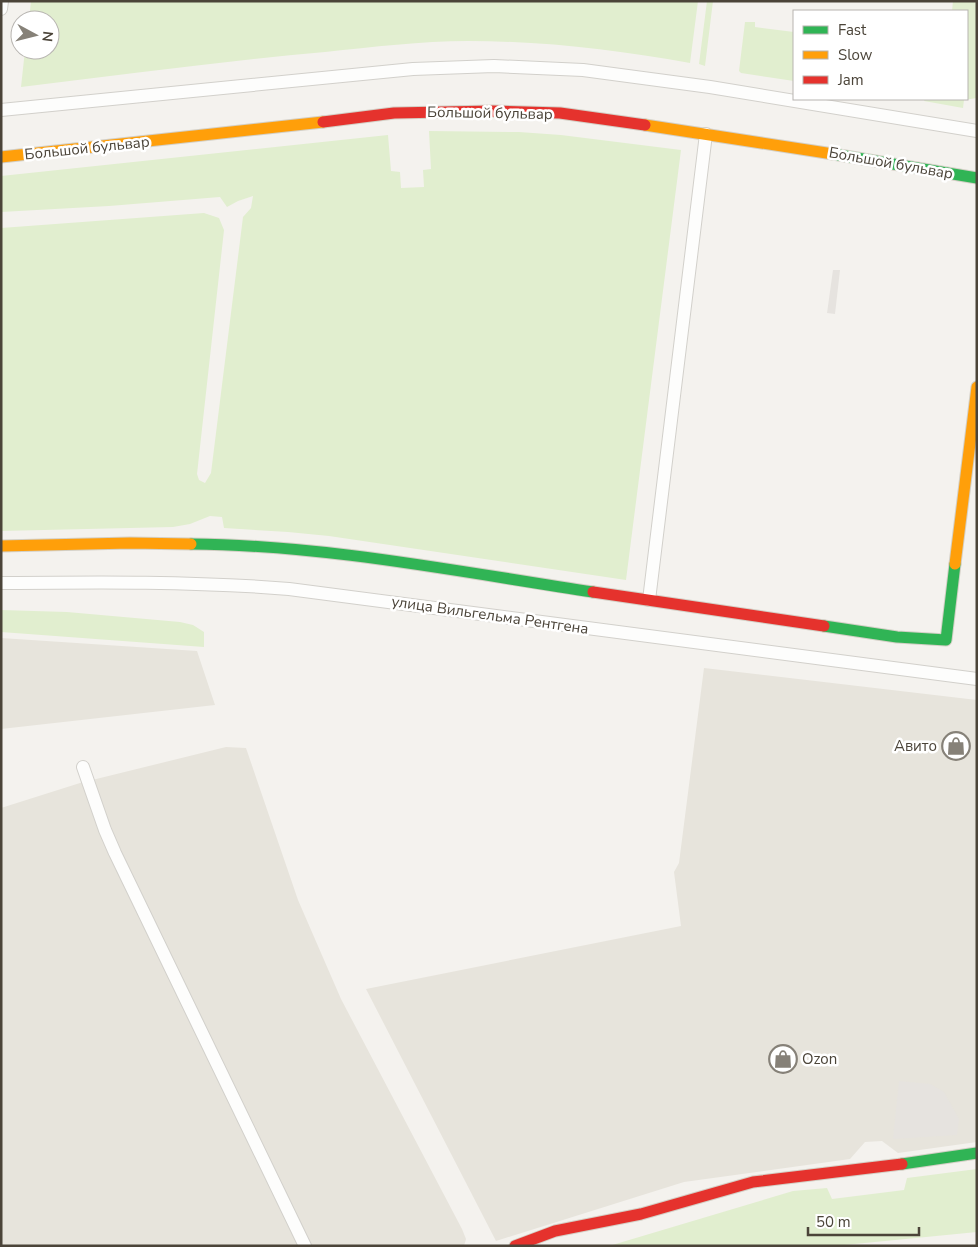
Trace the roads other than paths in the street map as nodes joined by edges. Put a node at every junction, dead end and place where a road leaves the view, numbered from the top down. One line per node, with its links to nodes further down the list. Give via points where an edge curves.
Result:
1 (2, 1): 2 (street)
2 (1, 9)
3 (1, 110): 4 (street, via 413,69 494,66 593,71)
4 (977, 131)
5 (706, 134): 6 (street, Большой бульвар, via 560,113 451,111 394,113); 7 (street, Большой бульвар); 11 (street)
6 (1, 157)
7 (977, 178)
8 (977, 387): 11 (street, via 946,640 896,637)
9 (1, 546): 11 (street, via 248,545 327,552)
10 (1, 583): 12 (street, улица Вильгельма Рентгена, via 159,582 290,589)
11 (649, 600)
12 (977, 679)
13 (83, 767): 15 (street, via 104,830)
14 (977, 1153): 16 (street, via 752,1182 640,1214 555,1231)
15 (305, 1246)
16 (515, 1246)

